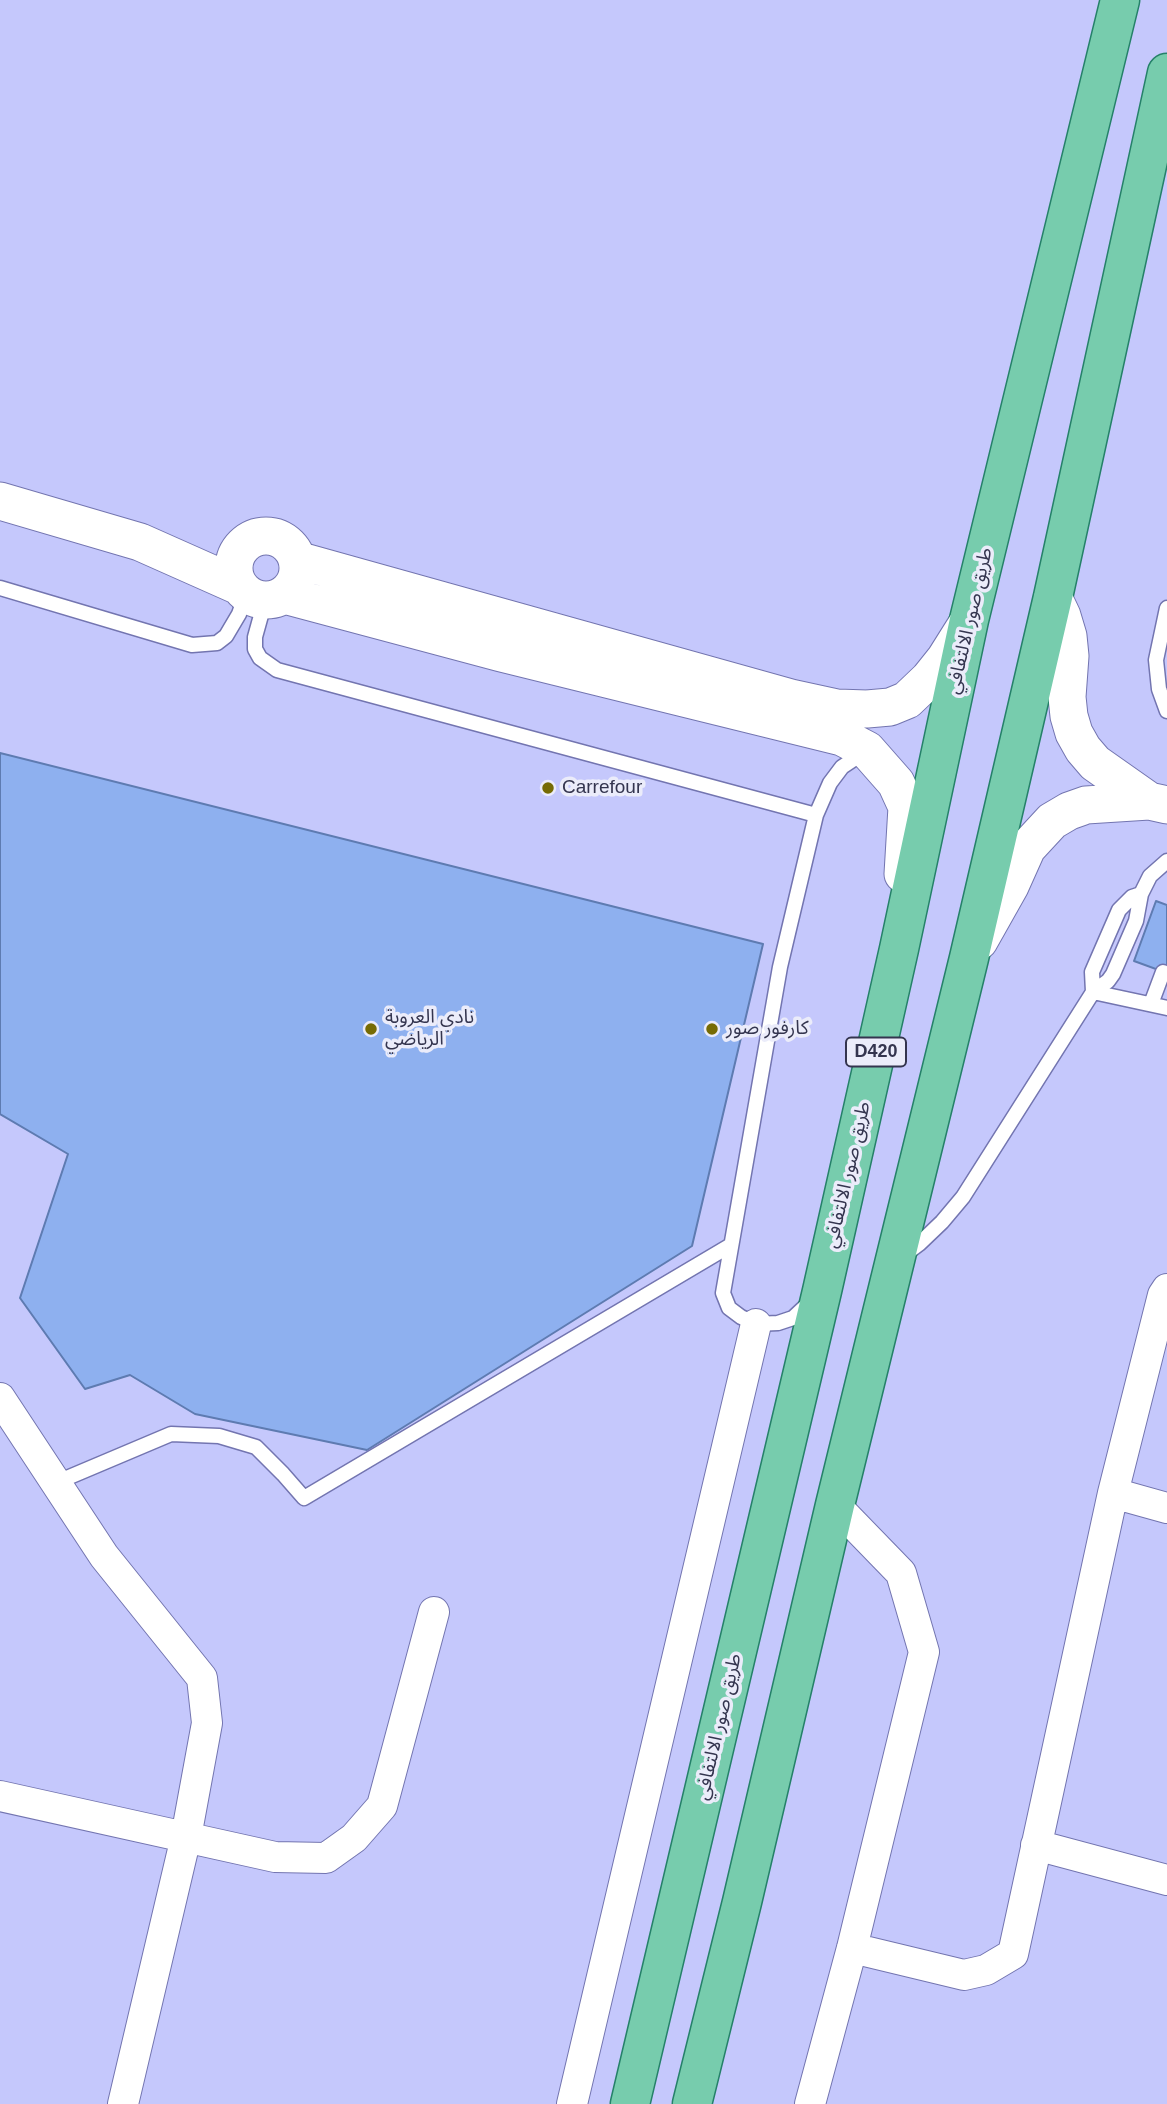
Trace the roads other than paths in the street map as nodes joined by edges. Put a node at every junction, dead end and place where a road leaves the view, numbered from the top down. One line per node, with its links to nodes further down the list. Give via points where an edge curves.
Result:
1 (1108, 0): 4 (main road)
2 (1120, 0): 4 (main road, طريق صور الالتفافي / D420)
3 (1167, 73): 11 (main road)
4 (1094, 103): 13 (main road, طريق صور الالتفافي / D420)
5 (0, 501): 6 (street)
6 (140, 542): 7 (street); 10 (street)
7 (240, 548): 8 (street, via 257,537 277,538); 10 (street, via 234,577)
8 (297, 559): 10 (street, via 291,589); 13 (street, via 837,708 867,709 907,700 946,659)
9 (0, 588): 10 (lane, via 192,645 217,643)
10 (258, 594): 15 (street, via 842,737); 17 (lane, via 255,649 276,670)
11 (1053, 597): 16 (street, via 1068,636 1067,697 1074,733 1095,763); 21 (main road)
12 (1167, 608): 14 (lane, via 1156,660)
13 (969, 620): 20 (main road, طريق صور الالتفافي / D420)
14 (1167, 711)
15 (867, 750): 17 (lane, via 842,767); 20 (street, via 897,783 907,807)
16 (1158, 803): 21 (street, via 1086,805 1052,821 1027,848)
17 (816, 815): 26 (lane, via 780,967)
18 (1167, 861): 19 (lane, via 1150,876)
19 (1141, 894): 23 (lane, via 1136,920 1113,974); 23 (lane, via 1119,910 1092,972)
20 (899, 949): 29 (main road, طريق صور الالتفافي / D420)
21 (969, 958): 27 (main road)
22 (1164, 972): 24 (lane)
23 (1093, 992): 24 (lane); 27 (lane, via 963,1197 919,1244)
24 (1151, 1004): 25 (lane)
25 (1167, 1008)
26 (731, 1245): 30 (lane, via 723,1293 729,1308); 32 (lane, via 304,1498 256,1447 219,1436 171,1434)
27 (893, 1263): 34 (main road)
28 (1167, 1289): 33 (street)
29 (822, 1291): 30 (lane, via 793,1318); 44 (main road, طريق صور الالتفافي / D420)
30 (756, 1324): 43 (street)
31 (0, 1398): 32 (street)
32 (55, 1483): 38 (street, via 104,1556 202,1678 207,1723)
33 (1113, 1493): 35 (street); 39 (street)
34 (835, 1505): 41 (street, via 901,1573 924,1652); 45 (main road)
35 (1167, 1508)
36 (434, 1612): 38 (street, via 382,1806 354,1839 326,1858 275,1857)
37 (0, 1796): 38 (street)
38 (186, 1837): 42 (street)
39 (1036, 1845): 40 (street); 41 (street, via 1013,1954 986,1970 964,1975)
40 (1167, 1880)
41 (852, 1948): 46 (street)
42 (123, 2104)
43 (572, 2104)
44 (630, 2104)
45 (692, 2104)
46 (810, 2104)

